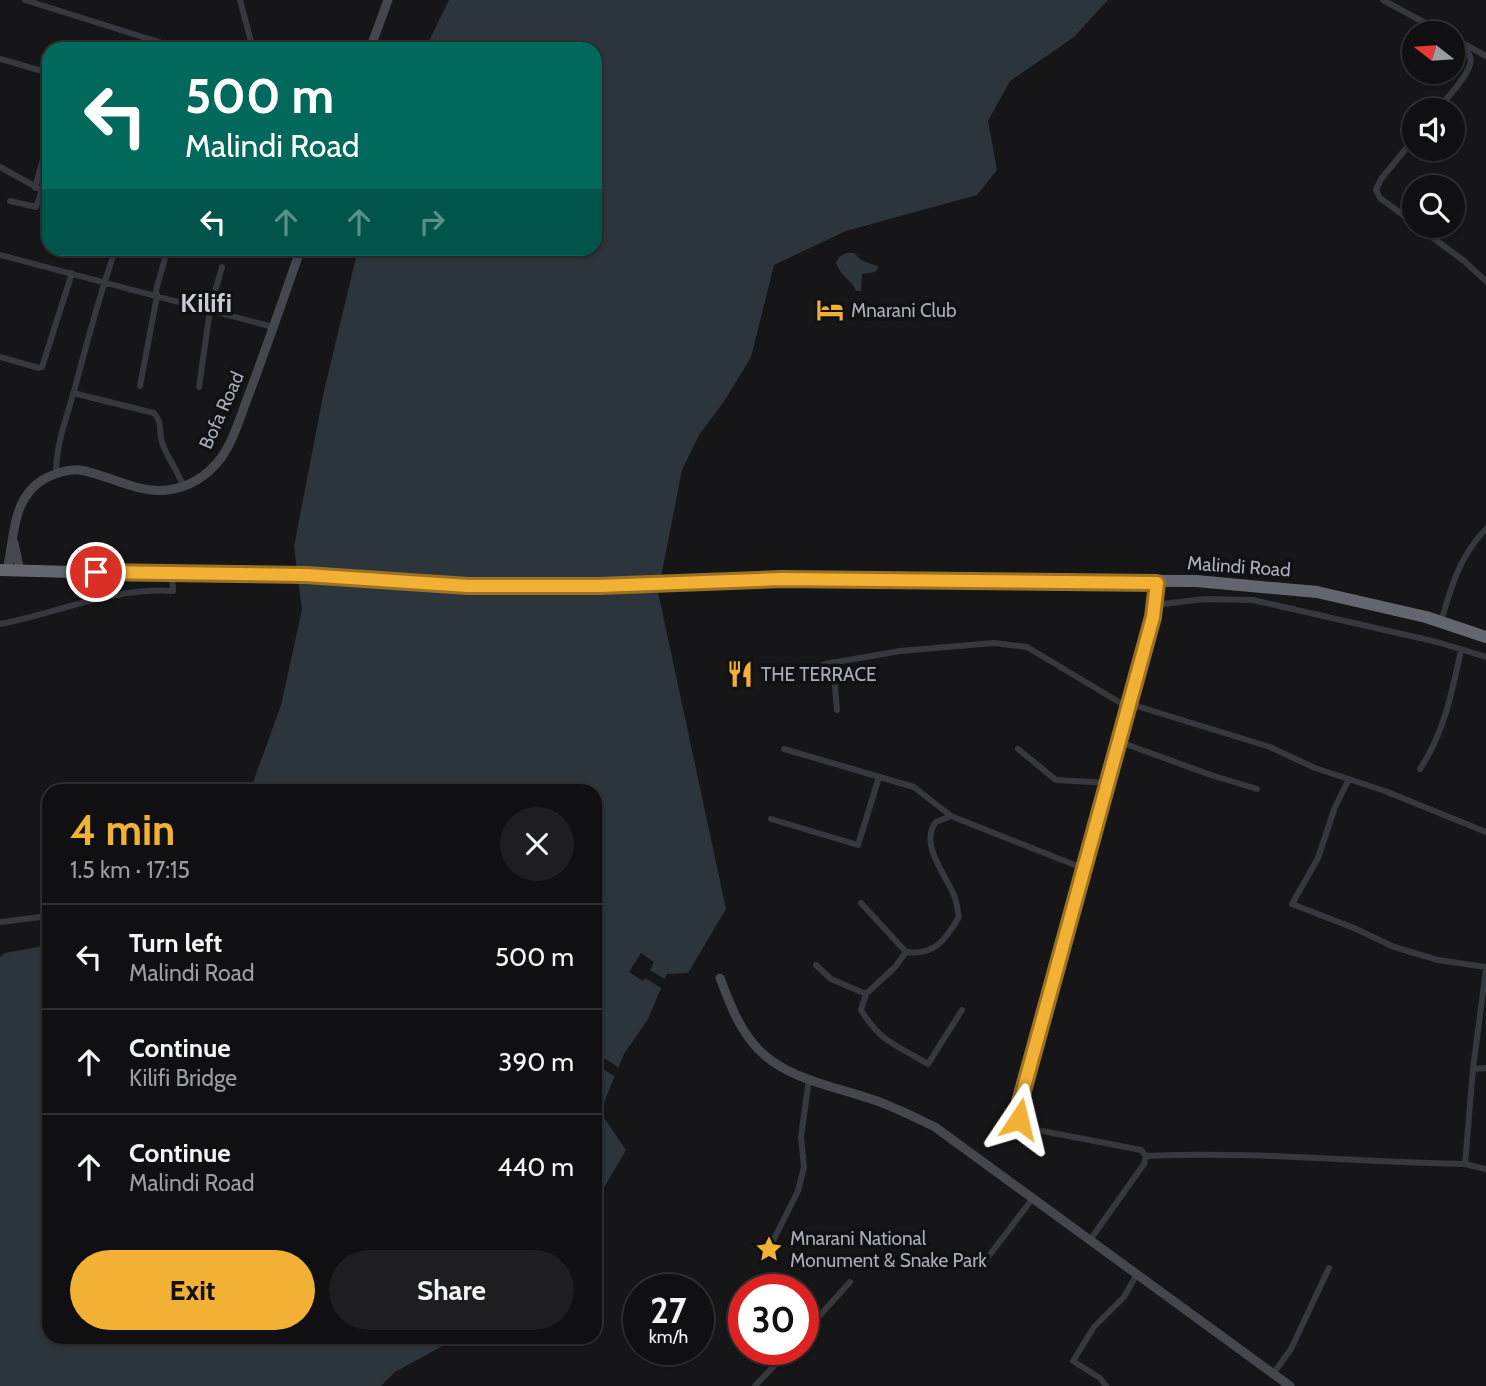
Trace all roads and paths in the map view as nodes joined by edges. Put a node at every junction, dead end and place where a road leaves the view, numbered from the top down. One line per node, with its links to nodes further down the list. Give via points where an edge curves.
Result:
1 (25, 0): 6 (street)
2 (240, 0): 7 (street)
3 (388, 0): 8 (street)
4 (1383, 0): 5 (street)
5 (1422, 21)
6 (159, 42)
7 (251, 42)
8 (373, 42)
9 (1465, 46): 11 (street)
10 (1465, 51): 14 (street, via 1471,64)
11 (1486, 56)
12 (0, 59): 13 (street)
13 (42, 72)
14 (1465, 74)
15 (1458, 84): 16 (street)
16 (1447, 98)
17 (1402, 154): 21 (street, via 1377,190 1380,198)
18 (0, 167): 19 (street)
19 (42, 191): 20 (street, via 36,207)
20 (10, 201)
21 (1402, 214)
22 (1432, 238): 29 (street)
23 (0, 255): 28 (street)
24 (113, 256): 30 (street)
25 (166, 256): 31 (street)
26 (297, 256): 33 (street, Bofa Road)
27 (222, 267): 32 (street)
28 (72, 273): 30 (street); 34 (street, via 42,367)
29 (1486, 281)
30 (103, 283): 31 (street); 37 (street)
31 (157, 296): 32 (street); 35 (street)
32 (210, 310): 33 (street); 36 (street)
33 (273, 327): 39 (street, Bofa Road, via 223,456 197,480)
34 (0, 357)
35 (140, 386)
36 (200, 387)
37 (74, 393): 38 (street, via 59,441); 39 (street, via 154,413 160,420 164,448)
38 (56, 474): 39 (street, Bofa Road, via 80,470 151,490); 41 (street, via 26,494 16,516)
39 (183, 486)
40 (1486, 529): 45 (street, via 1471,543 1461,562)
41 (9, 570): 42 (highway)
42 (172, 574): 43 (highway, Malindi Road, via 306,575 468,586 890,579); 46 (street, via 173,591 94,598)
43 (1157, 583): 44 (street); 45 (highway, Malindi Road, via 1196,581 1317,592)
44 (1155, 605): 48 (street, via 1253,600); 52 (street)
45 (1441, 622): 47 (highway, Malindi Road)
46 (0, 624)
47 (1486, 637)
48 (1461, 650): 49 (street); 57 (street, via 1450,704 1434,750)
49 (1486, 657)
50 (833, 663): 51 (street); 52 (street, via 900,651 994,643 1027,647); 53 (street)
51 (815, 669)
52 (1130, 706): 54 (street); 59 (street, via 1270,747)
53 (837, 710)
54 (1120, 742): 60 (street); 61 (street)
55 (1018, 748): 60 (street, via 1056,780)
56 (784, 749): 58 (street)
57 (1420, 769)
58 (880, 777): 62 (street, via 914,786); 63 (street, via 858,845)
59 (1349, 779): 64 (street); 71 (street, via 1318,858 1292,904 1394,947)
60 (1109, 783): 65 (street)
61 (1257, 789)
62 (951, 816): 65 (street); 69 (street, via 936,822 930,835 958,917 941,944)
63 (771, 819)
64 (1486, 832)
65 (1085, 869): 78 (street, via 1019,1119 1032,1129 1140,1150)
66 (861, 903): 69 (street)
67 (42, 917): 68 (street)
68 (0, 922)
69 (906, 952): 73 (street)
70 (816, 965): 73 (street, via 831,979)
71 (1486, 968): 76 (street)
72 (720, 978): 77 (street, via 733,1012 757,1048 783,1068)
73 (866, 994): 74 (street, via 861,1010 874,1030 928,1064)
74 (962, 1010)
75 (1486, 1068): 76 (street)
76 (1473, 1069): 79 (street)
77 (808, 1079): 81 (street, via 878,1101 935,1127); 83 (street, via 801,1137 804,1167 798,1191)
78 (1146, 1156): 79 (street, via 1299,1156); 82 (street)
79 (1465, 1164): 80 (street)
80 (1486, 1169)
81 (1033, 1198): 82 (street); 84 (street)
82 (1090, 1240): 86 (street)
83 (770, 1247)
84 (985, 1261)
85 (1329, 1268): 90 (street, via 1291,1349)
86 (1138, 1274): 90 (street); 93 (street, via 1124,1297 1094,1326 1073,1362 1101,1378)
87 (850, 1282): 88 (street)
88 (819, 1316)
89 (777, 1365): 92 (street)
90 (1272, 1374): 91 (street)
91 (1279, 1383): 94 (street)
92 (755, 1386)
93 (1106, 1386)
94 (1290, 1386)

